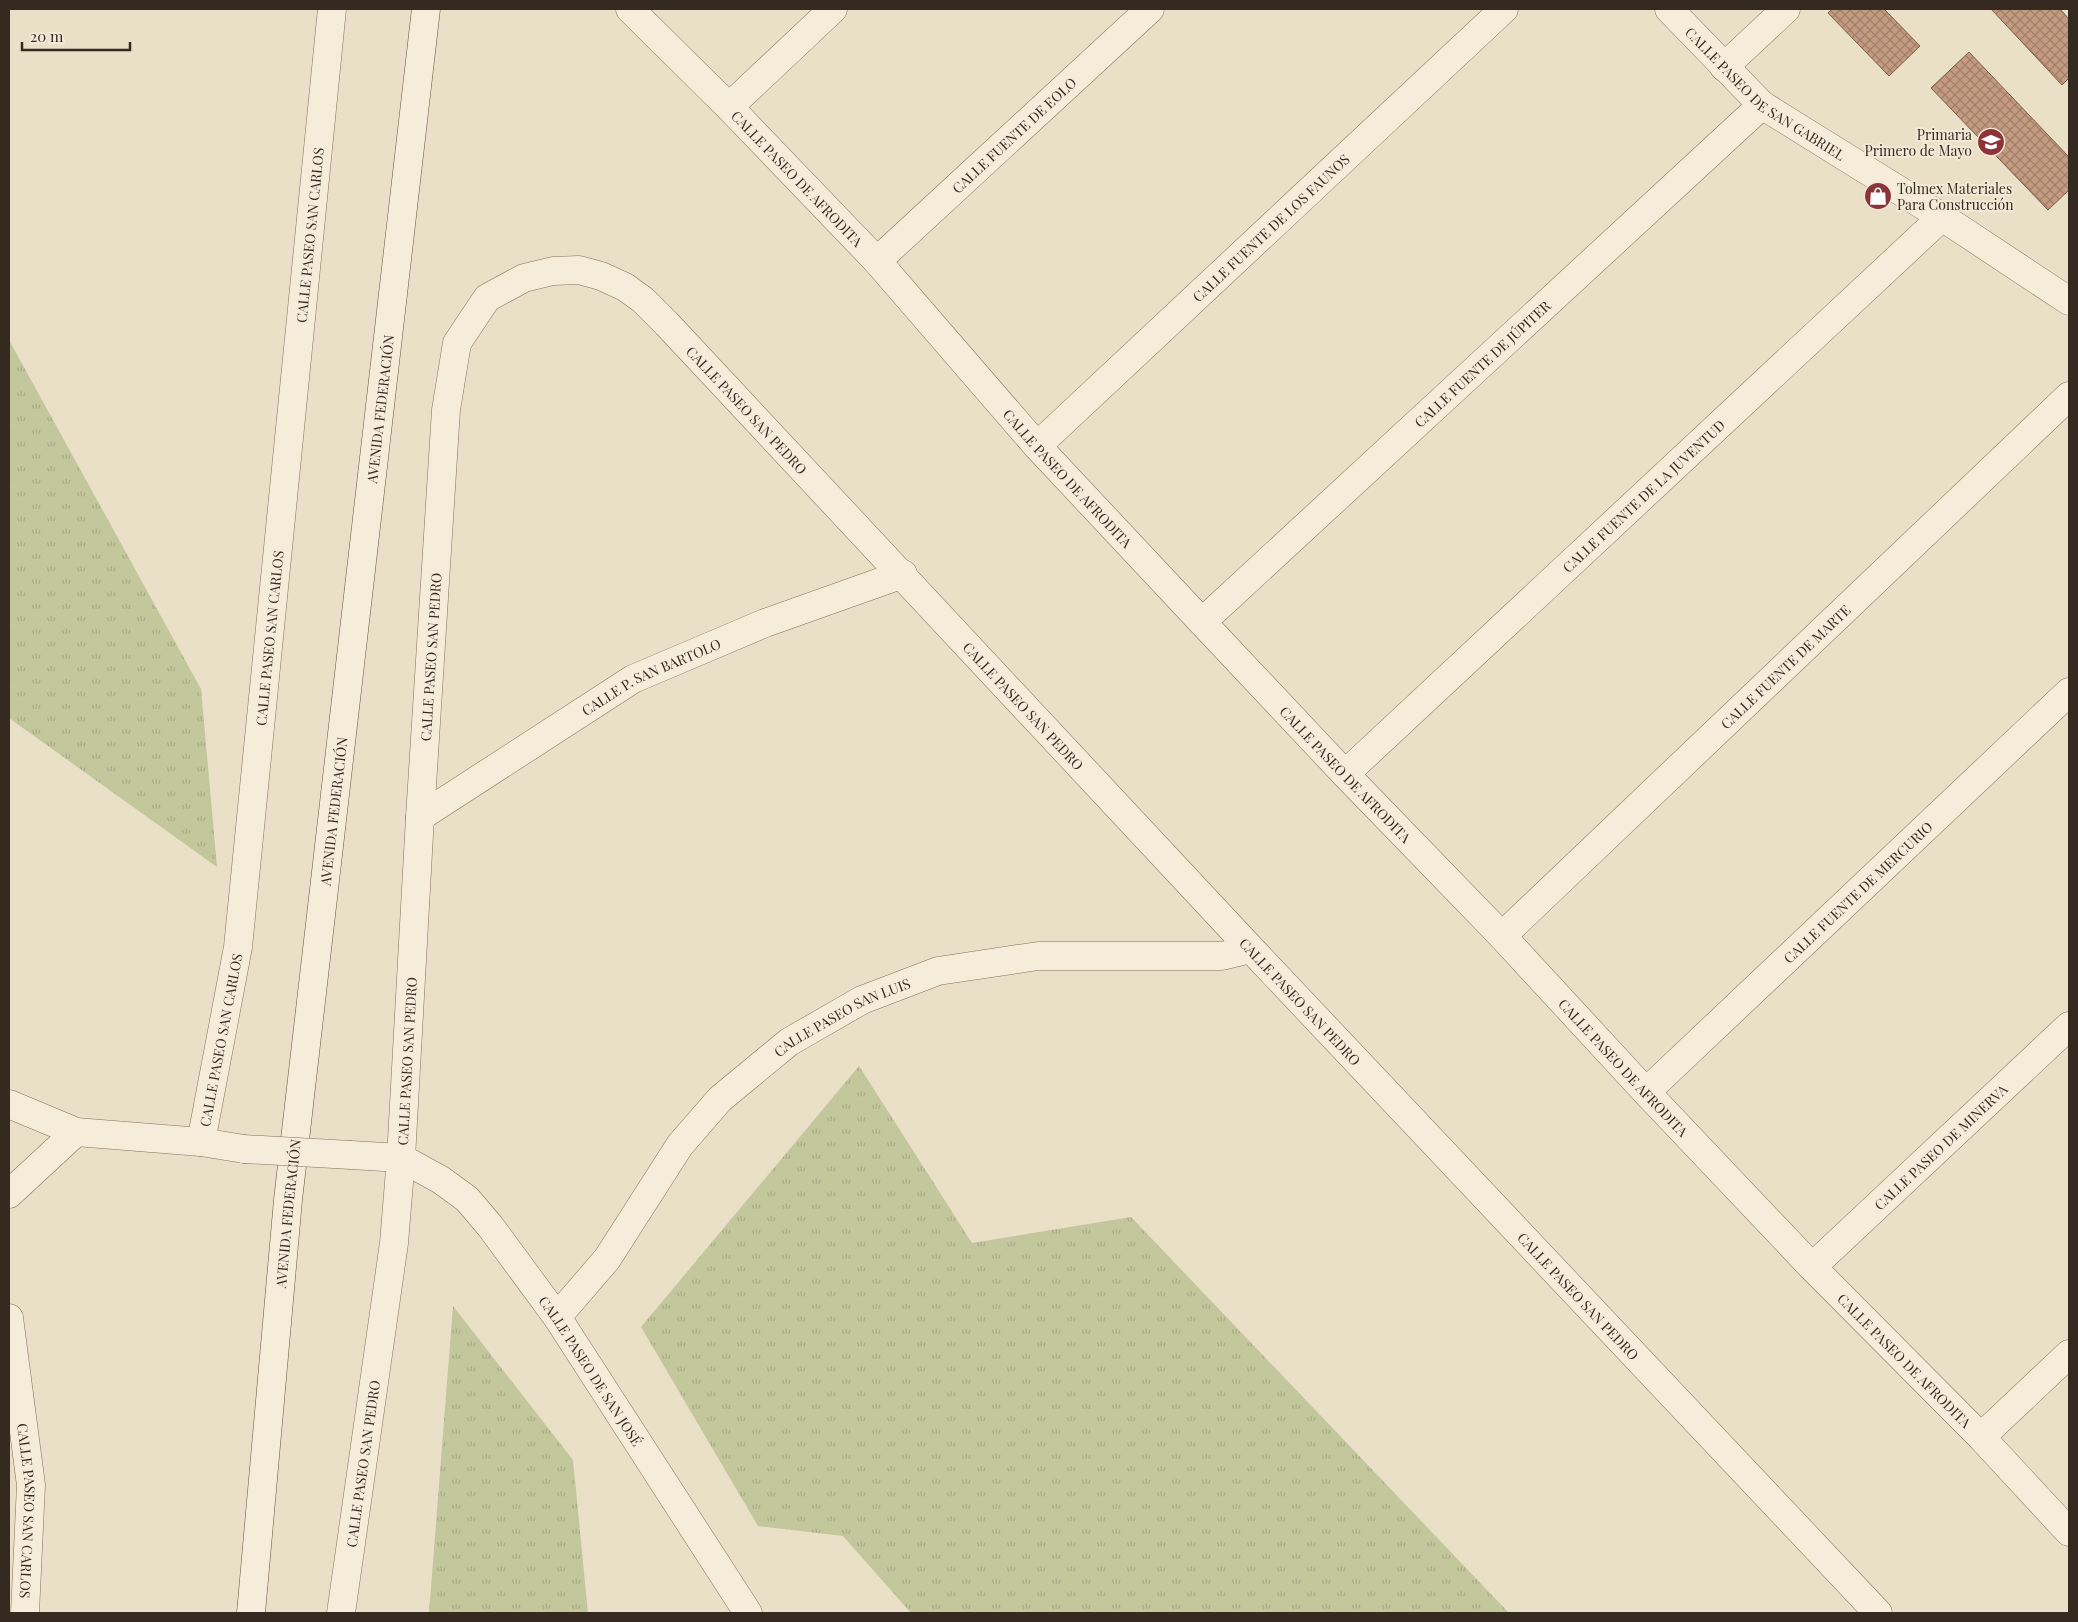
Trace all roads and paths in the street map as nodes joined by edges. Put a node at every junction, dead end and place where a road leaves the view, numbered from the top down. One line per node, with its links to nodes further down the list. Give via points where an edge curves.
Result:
1 (332, 9): 28 (street, CALLE PASEO SAN CARLOS, via 238,947)
2 (426, 9): 38 (street, AVENIDA FEDERACIÓN, via 288,1200)
3 (630, 9): 11 (street, CALLE PASEO DE AFRODITA)
4 (833, 9): 11 (street)
5 (1150, 9): 13 (street, CALLE FUENTE DE EOLO)
6 (1504, 9): 16 (street, CALLE FUENTE DE LOS FAUNOS)
7 (1669, 9): 9 (street, CALLE PASEO DE SAN GABRIEL)
8 (1786, 9): 9 (street)
9 (1724, 67): 10 (street, CALLE PASEO DE SAN GABRIEL)
10 (1762, 105): 12 (street, CALLE PASEO DE SAN GABRIEL); 18 (street, CALLE FUENTE DE JÚPITER)
11 (728, 107): 13 (street, CALLE PASEO DE AFRODITA)
12 (1942, 217): 14 (street, CALLE PASEO DE SAN GABRIEL); 20 (street, CALLE FUENTE DE LA JUVENTUD)
13 (877, 261): 16 (street, CALLE PASEO DE AFRODITA)
14 (2069, 301)
15 (2069, 396): 22 (street, CALLE FUENTE DE MARTE)
16 (1037, 446): 18 (street, CALLE PASEO DE AFRODITA)
17 (903, 574): 21 (street, CALLE P. SAN BARTOLO, via 765,623 633,679); 21 (street, CALLE PASEO SAN PEDRO, via 643,300 625,287 579,270 553,271 524,278 487,298 457,343 446,410); 23 (street, CALLE PASEO SAN PEDRO)
18 (1202, 622): 20 (street, CALLE PASEO DE AFRODITA)
19 (2069, 692): 25 (street, CALLE FUENTE DE MERCURIO)
20 (1345, 774): 22 (street, CALLE PASEO DE AFRODITA)
21 (420, 818): 29 (street, CALLE PASEO SAN PEDRO)
22 (1502, 936): 25 (street, CALLE PASEO DE AFRODITA)
23 (1251, 949): 33 (street, CALLE PASEO SAN LUIS, via 1222,956 1038,956 938,971 862,1000 788,1042 720,1099 680,1145 607,1259); 41 (street, CALLE PASEO SAN PEDRO)
24 (2069, 1026): 31 (street, CALLE PASEO DE MINERVA)
25 (1646, 1092): 31 (street, CALLE PASEO DE AFRODITA)
26 (9, 1104): 27 (street, CALLE PASEO SAN CARLOS)
27 (76, 1132): 28 (street, CALLE PASEO SAN CARLOS); 30 (street)
28 (201, 1142): 29 (street, bridge, via 244,1149)
29 (401, 1158): 33 (street, CALLE PASEO DE SAN JOSÉ, via 442,1180 467,1199); 39 (street, CALLE PASEO SAN PEDRO, via 394,1243)
30 (9, 1194)
31 (1812, 1267): 35 (street, CALLE PASEO DE AFRODITA)
32 (9, 1318): 37 (street, CALLE PASEO SAN CARLOS, via 31,1485)
33 (558, 1318): 40 (street, CALLE PASEO DE SAN JOSÉ)
34 (2069, 1354): 35 (street)
35 (1981, 1437): 36 (street, CALLE PASEO DE AFRODITA)
36 (2069, 1532)
37 (25, 1613)
38 (251, 1613)
39 (341, 1613)
40 (748, 1613)
41 (1878, 1613)

